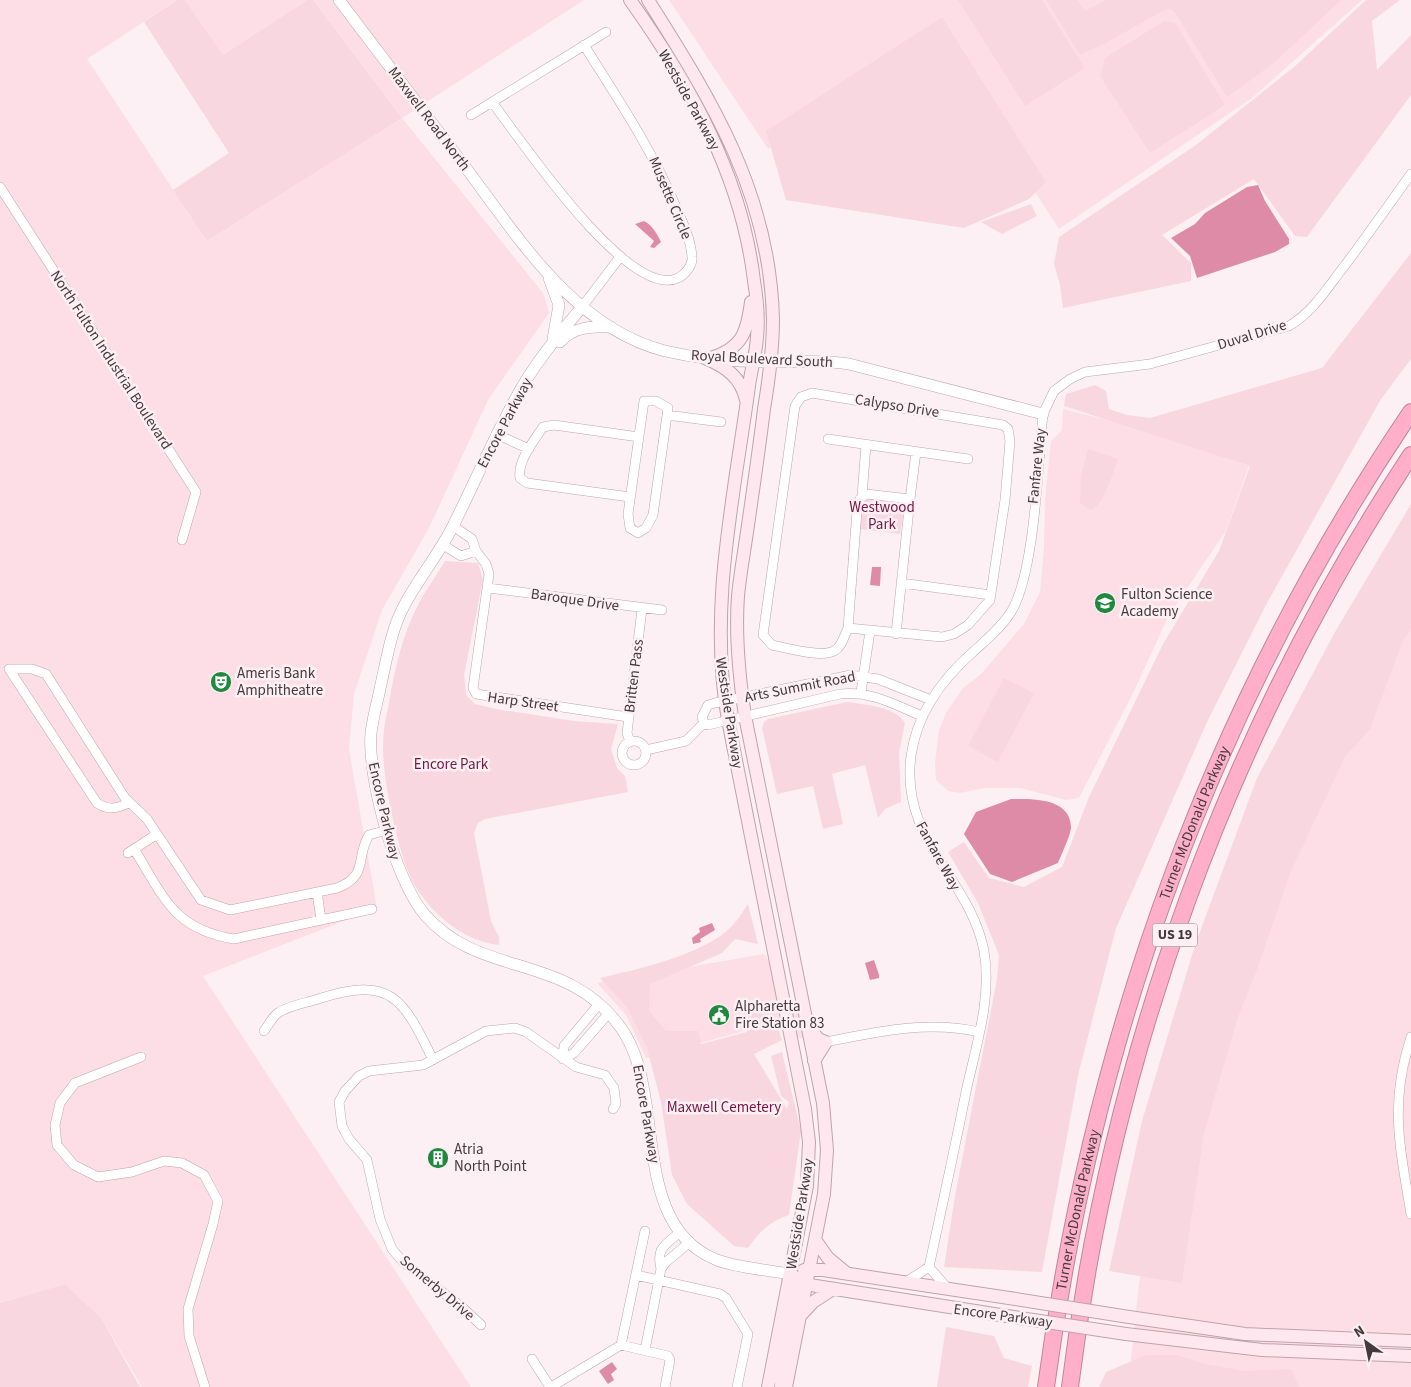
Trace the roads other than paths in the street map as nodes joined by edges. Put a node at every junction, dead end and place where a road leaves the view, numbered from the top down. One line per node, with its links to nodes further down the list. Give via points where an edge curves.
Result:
1 (339, 0): 10 (street, Maxwell Road North)
2 (630, 0): 13 (main road, Westside Parkway, via 713,137 738,202)
3 (648, 0): 19 (main road, Westside Parkway, via 726,131 752,198 767,264 772,318)
4 (606, 32): 5 (street)
5 (584, 46): 6 (street); 11 (street, Musette Circle, via 660,168 686,230 693,259 688,270 678,279 662,280)
6 (492, 102): 7 (street); 11 (street, Musette Circle, via 568,204)
7 (471, 115)
8 (1411, 174): 23 (street, Duval Drive, via 1312,309 1300,319 1289,326 1150,364 1085,372 1054,391)
9 (0, 187): 38 (street, North Fulton Industrial Boulevard, via 196,492)
10 (518, 238): 12 (street, Royal Boulevard South)
11 (620, 257): 14 (street)
12 (548, 274): 14 (street, Royal Boulevard South); 16 (street, via 559,305)
13 (754, 275): 17 (main road, via 746,333 728,352); 18 (main road, Westside Parkway, via 758,319)
14 (582, 307): 15 (street, Royal Boulevard South); 16 (street, Encore Parkway)
15 (615, 328): 17 (street, Royal Boulevard South, via 663,350); 20 (street, via 574,330)
16 (551, 345): 20 (street, Encore Parkway)
17 (708, 358): 18 (street, Royal Boulevard South); 21 (main road, via 732,372)
18 (753, 361): 19 (street, Royal Boulevard South); 21 (main road, Westside Parkway)
19 (771, 362): 23 (street, Royal Boulevard South, via 849,364); 51 (main road, Westside Parkway, via 738,595 737,656)
20 (529, 377): 26 (street, Encore Parkway)
21 (747, 404): 53 (main road, Westside Parkway, via 720,606)
22 (1411, 412): 111 (highway, Turner McDonald Parkway / US 19, via 1330,541 1268,654 1220,756 1171,877 1125,1010 1090,1141 1062,1278)
23 (1042, 414): 52 (street, Fanfare Way, via 1032,527 1024,581 1018,598 996,631 946,677)
24 (667, 415): 25 (street); 27 (street, via 668,408 656,401 644,401); 35 (street, via 653,515 646,528 638,533 628,523)
25 (721, 422)
26 (496, 434): 30 (street); 37 (street, Encore Parkway)
27 (639, 437): 30 (street, via 554,425 544,427); 35 (street)
28 (828, 439): 29 (street)
29 (866, 445): 31 (street); 34 (street)
30 (529, 449): 35 (street, via 520,473 520,478 527,483)
31 (916, 452): 33 (street); 36 (street)
32 (1411, 455): 112 (highway, Turner McDonald Parkway / US 19, via 1346,562 1285,673 1245,756 1193,885 1148,1017 1113,1147 1085,1282)
33 (968, 459)
34 (862, 496): 36 (street); 46 (street)
35 (630, 497)
36 (910, 500): 41 (street)
37 (453, 526): 39 (street, Encore Parkway); 40 (street, Harp Street, via 472,539)
38 (182, 540)
39 (443, 545): 40 (street, via 461,556); 62 (street, Encore Parkway, via 403,607 393,632 374,715 371,762)
40 (476, 551): 42 (street, Harp Street, via 486,564)
41 (901, 583): 43 (street); 48 (street)
42 (488, 588): 44 (street, Baroque Drive); 56 (street, Harp Street, via 473,688 476,694)
43 (991, 595): 46 (street, Calypso Drive, via 1005,500 1010,441 1008,429 994,423 812,393 801,397 795,406 763,635 772,645 824,653 841,645); 48 (street, Calypso Drive, via 979,614 954,634 932,637)
44 (642, 609): 45 (street, Baroque Drive); 56 (street, Britten Pass)
45 (662, 610)
46 (848, 628): 47 (street, Calypso Drive)
47 (870, 631): 48 (street, Calypso Drive); 49 (street)
48 (896, 634)
49 (862, 675): 50 (street); 51 (street, Arts Summit Road, via 841,676); 52 (street, Arts Summit Road)
50 (862, 692): 54 (street, Arts Summit Road); 55 (street, Arts Summit Road)
51 (742, 698): 53 (street, Arts Summit Road); 54 (main road, Westside Parkway)
52 (931, 700): 55 (street, Fanfare Way)
53 (724, 702): 57 (main road, Westside Parkway); 58 (street, Arts Summit Road, via 708,705 703,711)
54 (745, 716): 57 (street, Arts Summit Road); 69 (main road, Westside Parkway)
55 (922, 716): 72 (street, Fanfare Way, via 911,757 912,803 926,839 979,934 987,977)
56 (628, 718): 59 (street, Britten Pass, via 626,733)
57 (728, 720): 58 (street, Arts Summit Road); 89 (main road, Westside Parkway, via 808,1127 807,1186)
58 (704, 723): 60 (street, via 686,741)
59 (630, 742): 60 (street, via 637,741); 60 (street, via 623,751 624,759 630,764 641,763 646,756)
60 (644, 747)
61 (130, 803): 61 (street, via 46,674 32,668 9,669 97,803 116,808); 63 (street)
62 (387, 830): 64 (street, via 369,835 364,843 362,864 350,884); 67 (street, Encore Parkway, via 411,897 441,931 479,954 567,981)
63 (157, 834): 64 (street, via 201,900 216,907 230,910); 66 (street, via 131,851 174,912 199,930 234,939)
64 (317, 892): 66 (street)
65 (372, 909): 66 (street)
66 (321, 920)
67 (599, 1004): 68 (street, Encore Parkway); 70 (street)
68 (608, 1014): 73 (street); 83 (street, Encore Parkway, via 621,1028 634,1052 660,1189 672,1224)
69 (806, 1018): 75 (main road, via 818,1039); 79 (main road, Westside Parkway)
70 (581, 1026): 73 (street); 77 (street, via 564,1046)
71 (264, 1031): 78 (street, via 278,1013 338,993 370,989 393,998 404,1007)
72 (979, 1032): 75 (street, via 936,1026 882,1031); 86 (street, Fanfare Way)
73 (591, 1033): 77 (street, via 574,1054)
74 (1411, 1037): 81 (street, via 1400,1074 1397,1111)
75 (826, 1042): 79 (main road)
76 (141, 1057): 104 (street, via 75,1083 60,1103 55,1125 58,1145 74,1165 98,1177 132,1172 164,1161 182,1162 204,1175 218,1200 188,1309 189,1336)
77 (563, 1058): 78 (street, Somerby Drive, via 526,1032 503,1028 486,1031); 80 (street, Somerby Drive, via 610,1080 616,1096)
78 (434, 1060): 98 (street, Somerby Drive, via 414,1067 381,1068 359,1076 339,1102 339,1115 349,1139 368,1160 380,1220 392,1249 403,1262)
79 (814, 1060): 84 (main road, Westside Parkway, via 823,1103 827,1150)
80 (613, 1109)
81 (1411, 1214)
82 (645, 1231): 91 (street)
83 (680, 1232): 85 (street, Encore Parkway); 87 (street, via 661,1249 658,1258)
84 (816, 1240): 88 (main road, Westside Parkway); 90 (main road, via 828,1258)
85 (690, 1242): 87 (street); 89 (street, Encore Parkway, via 718,1260)
86 (929, 1267): 93 (street); 95 (street)
87 (661, 1269): 92 (street)
88 (810, 1269): 89 (main road); 90 (main road, Encore Parkway); 94 (main road, Westside Parkway)
89 (790, 1274): 94 (main road, Encore Parkway); 108 (main road, Westside Parkway); 109 (main road, via 795,1295)
90 (847, 1274): 93 (main road, Encore Parkway)
91 (636, 1275): 92 (street); 100 (street)
92 (658, 1280): 101 (street); 107 (street, via 726,1298 748,1334)
93 (906, 1282): 95 (main road, Encore Parkway)
94 (807, 1284): 96 (main road, Encore Parkway); 97 (main road, Westside Parkway)
95 (948, 1289): 99 (main road, Encore Parkway, bridge, via 1245,1334)
96 (833, 1290): 97 (main road, via 816,1300); 102 (main road, Encore Parkway, bridge, via 1126,1334 1262,1350)
97 (801, 1315): 110 (main road, Westside Parkway)
98 (481, 1325)
99 (1411, 1341)
100 (621, 1345): 101 (street); 105 (street)
101 (645, 1350): 106 (street, via 669,1358)
102 (1411, 1356)
103 (532, 1359): 105 (street)
104 (205, 1387)
105 (550, 1387)
106 (665, 1387)
107 (737, 1387)
108 (768, 1387)
109 (780, 1387)
110 (786, 1387)
111 (1046, 1387)
112 (1070, 1387)

